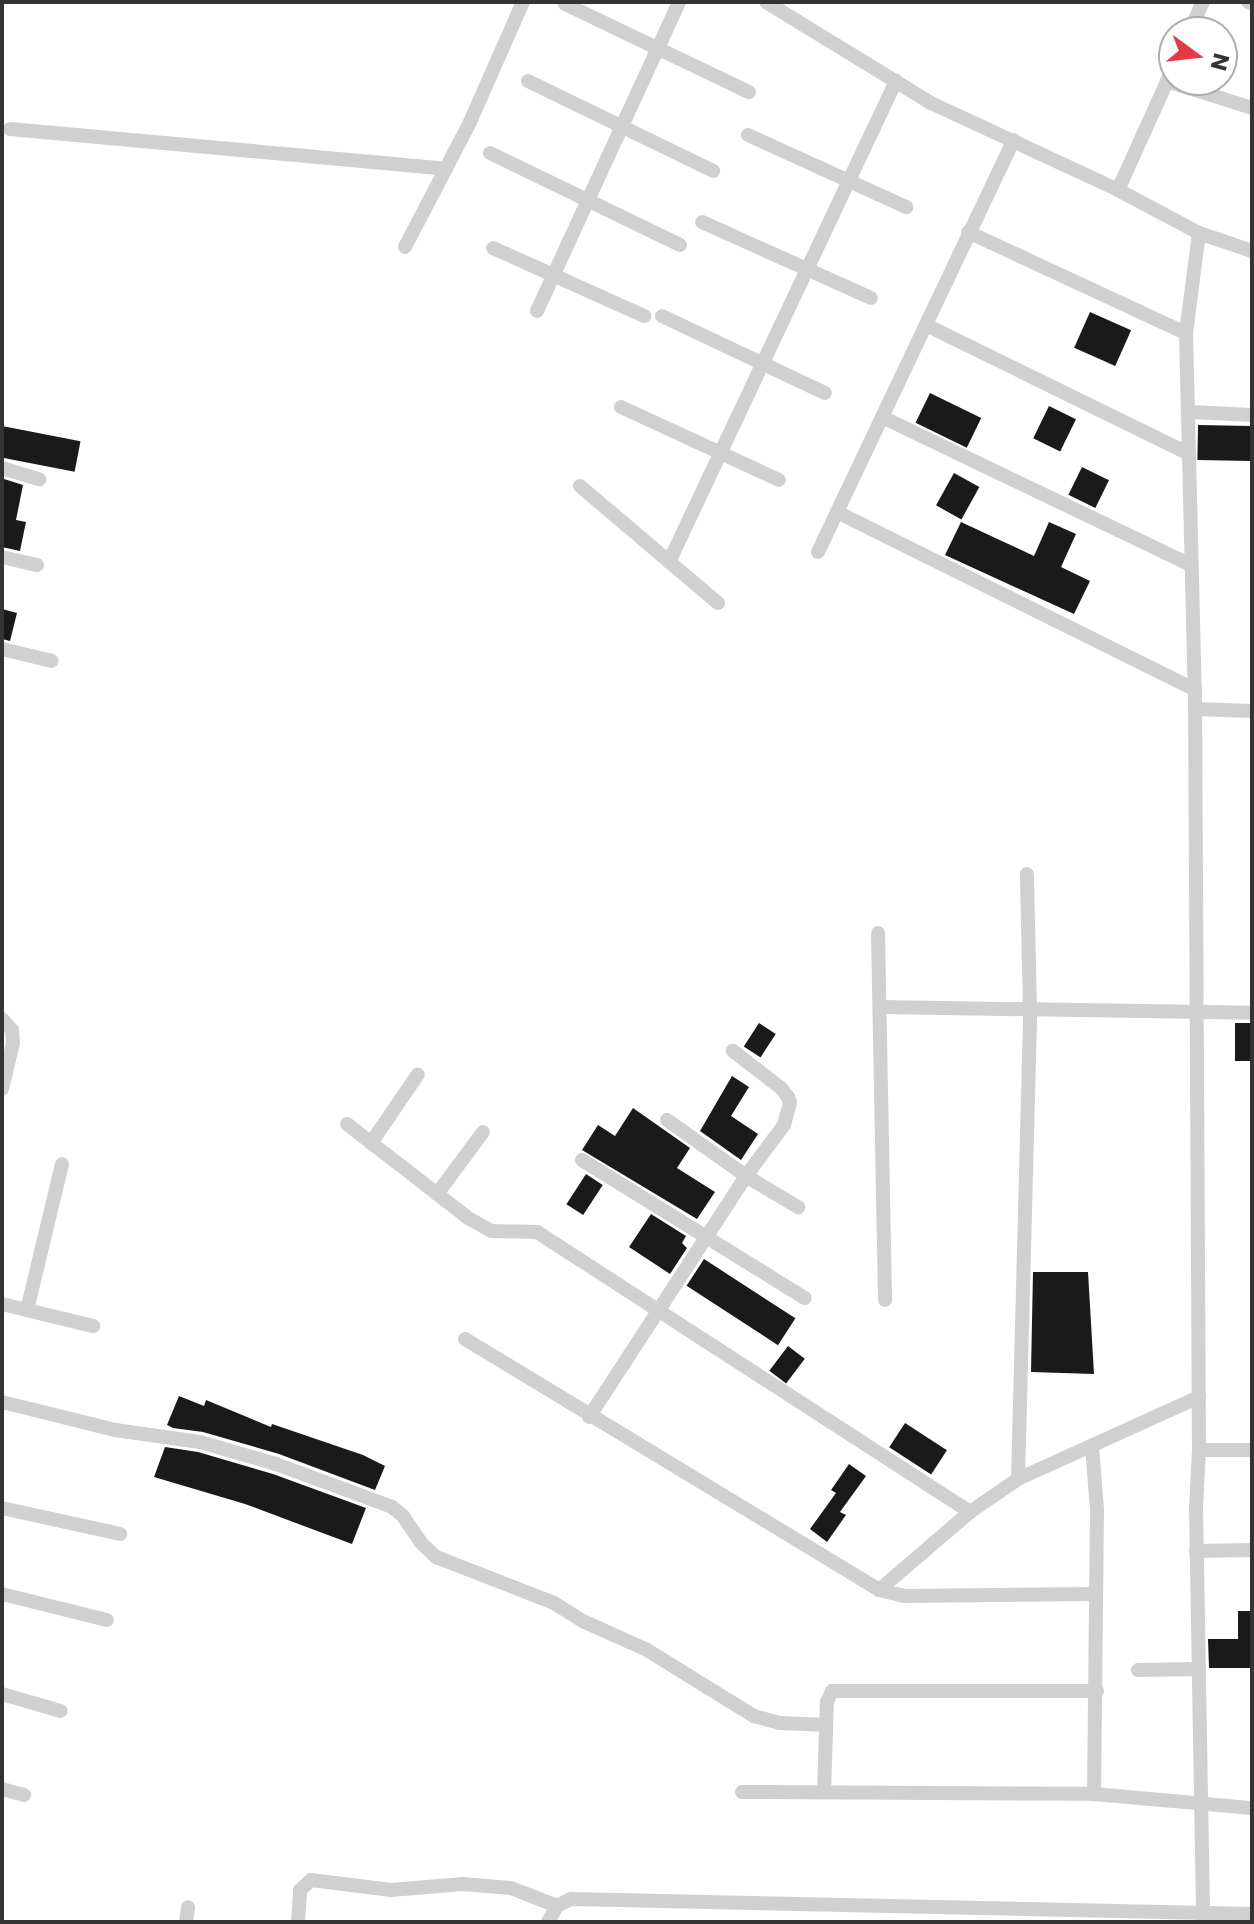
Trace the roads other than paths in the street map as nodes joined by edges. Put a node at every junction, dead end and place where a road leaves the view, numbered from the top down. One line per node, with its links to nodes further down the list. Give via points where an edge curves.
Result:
1 (523, 2): 17 (street)
2 (679, 2): 5 (street)
3 (766, 2): 7 (street)
4 (565, 4): 5 (street)
5 (658, 49): 8 (street); 12 (street)
6 (528, 81): 12 (street)
7 (896, 81): 15 (street, via 931,103); 19 (street)
8 (749, 92)
9 (1160, 96): 20 (street)
10 (1214, 96): 11 (street)
11 (1252, 108)
12 (622, 127): 18 (street); 21 (street)
13 (10, 129): 17 (street)
14 (748, 135): 19 (street)
15 (1014, 140): 20 (street); 24 (street)
16 (490, 153): 21 (street)
17 (446, 169): 27 (street)
18 (713, 171)
19 (851, 181): 22 (street); 30 (street)
20 (1118, 190): 25 (street)
21 (588, 200): 26 (street); 31 (street)
22 (906, 207)
23 (702, 222): 30 (street)
24 (968, 232): 36 (street); 37 (street)
25 (1199, 233): 29 (street); 37 (street)
26 (680, 245)
27 (405, 247)
28 (493, 248): 31 (street)
29 (1252, 251)
30 (808, 270): 32 (street); 38 (street)
31 (553, 275): 33 (street); 34 (street)
32 (871, 298)
33 (537, 311)
34 (644, 316)
35 (662, 316): 38 (street)
36 (926, 325): 43 (street); 45 (street)
37 (1186, 333): 41 (street)
38 (763, 364): 39 (street); 44 (street)
39 (825, 393)
40 (621, 407): 44 (street)
41 (1191, 412): 42 (street); 45 (street)
42 (1252, 415)
43 (882, 417): 50 (street); 55 (street)
44 (721, 454): 48 (street); 53 (street)
45 (1189, 454): 55 (street)
46 (2, 468): 47 (street)
47 (39, 479)
48 (779, 480)
49 (580, 486): 53 (street)
50 (837, 512): 51 (street); 59 (street)
51 (818, 552)
52 (2, 557): 54 (street)
53 (669, 562): 56 (street)
54 (37, 565)
55 (1191, 565): 59 (street)
56 (718, 603)
57 (2, 649): 58 (street)
58 (52, 661)
59 (1195, 690): 60 (street)
60 (1195, 709): 61 (street); 66 (street)
61 (1252, 711)
62 (1027, 874): 65 (street)
63 (878, 933): 64 (street)
64 (882, 1007): 65 (street); 83 (street)
65 (1030, 1010): 66 (street); 95 (street)
66 (1195, 1011): 67 (street); 89 (street)
67 (1252, 1013)
68 (2, 1019): 71 (street, via 12,1030 13,1043)
69 (733, 1051): 78 (street, via 781,1088 790,1103 784,1125)
70 (418, 1074): 75 (street)
71 (2, 1089)
72 (667, 1120): 78 (street)
73 (347, 1124): 75 (street)
74 (483, 1132): 79 (street)
75 (371, 1143): 79 (street)
76 (582, 1160): 81 (street)
77 (62, 1164): 85 (street)
78 (746, 1176): 80 (street); 81 (street)
79 (437, 1194): 86 (street, via 491,1231 537,1232)
80 (798, 1207)
81 (707, 1240): 82 (street); 86 (street)
82 (805, 1298)
83 (885, 1300)
84 (2, 1304): 85 (street)
85 (27, 1310): 87 (street)
86 (658, 1313): 91 (street); 97 (street)
87 (93, 1326)
88 (465, 1339): 91 (street)
89 (1199, 1397): 92 (street); 93 (street)
90 (2, 1402): 110 (street, via 115,1430 200,1442 392,1507 421,1543 457,1567 554,1603 647,1650 754,1716)
91 (589, 1417): 101 (street)
92 (1092, 1446): 95 (street); 103 (street)
93 (1199, 1450): 94 (street); 100 (street)
94 (1252, 1450)
95 (1018, 1479): 97 (street)
96 (2, 1508): 98 (street)
97 (970, 1512): 101 (street)
98 (120, 1534)
99 (1252, 1550): 100 (street)
100 (1196, 1551): 105 (street)
101 (879, 1590): 103 (street, via 904,1596)
102 (2, 1594): 104 (street)
103 (1095, 1594): 107 (street)
104 (107, 1620)
105 (1199, 1669): 106 (street); 116 (street)
106 (1138, 1670)
107 (1097, 1691): 110 (street, via 832,1691); 114 (street)
108 (2, 1694): 109 (street)
109 (61, 1711)
110 (826, 1725): 112 (street)
111 (2, 1789): 115 (street)
112 (824, 1791): 113 (street); 114 (street)
113 (742, 1792)
114 (1094, 1794): 116 (street)
115 (24, 1795)
116 (1202, 1803): 117 (street); 121 (street)
117 (1252, 1808)
118 (557, 1906): 120 (street, via 571,1899 689,1899); 122 (street, via 511,1888 463,1884 391,1890 311,1880 300,1890); 123 (street)
119 (1252, 1914): 121 (street)
120 (1011, 1916): 121 (street)
121 (1203, 1917)
122 (298, 1922)
123 (548, 1922)

